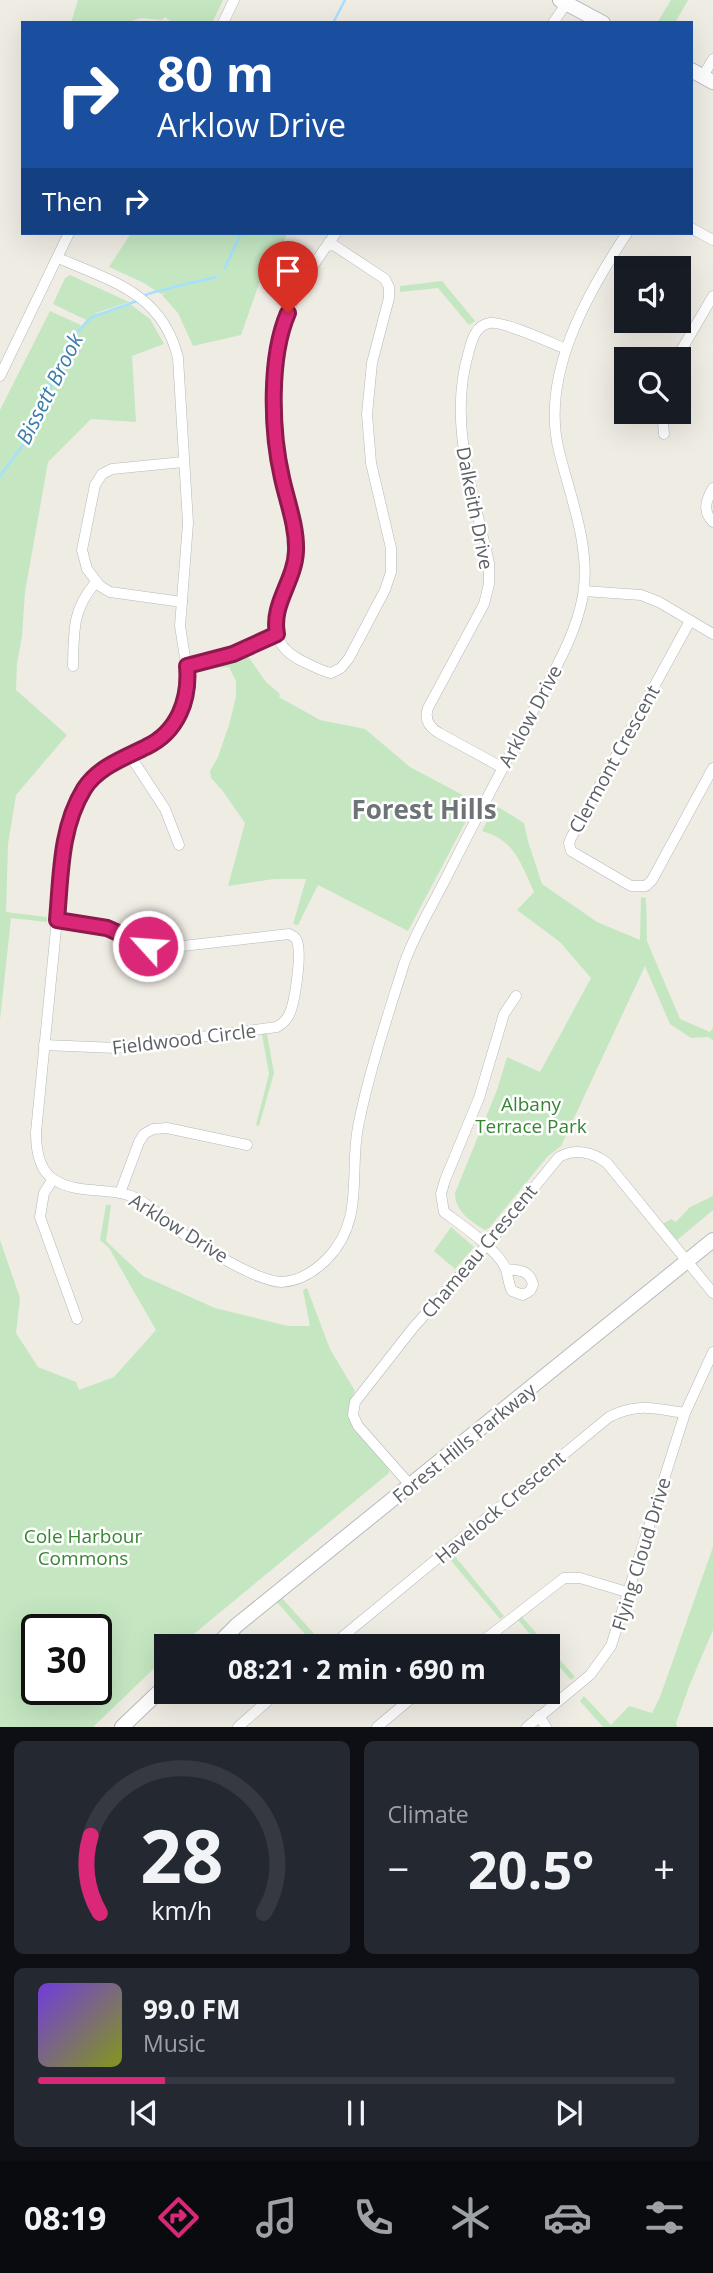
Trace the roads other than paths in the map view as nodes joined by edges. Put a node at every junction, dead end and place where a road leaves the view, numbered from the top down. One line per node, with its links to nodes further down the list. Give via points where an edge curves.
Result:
1 (234, 0): 3 (street)
2 (563, 2): 4 (street); 5 (main road)
3 (224, 21)
4 (554, 21)
5 (599, 21)
6 (713, 59): 7 (street)
7 (702, 76)
8 (693, 229): 12 (street)
9 (68, 235): 14 (street)
10 (334, 235): 13 (street)
11 (626, 235): 17 (street, Arklow Drive)
12 (713, 240)
13 (329, 242): 28 (street, via 305,278 279,338 276,430 296,552 278,610); 28 (street, via 384,277 389,286 372,363 367,414 370,463 391,548 391,572 345,665 338,670 325,672 295,657)
14 (58, 258): 18 (street); 21 (street, via 139,295 168,328 178,358)
15 (713, 296): 16 (street)
16 (683, 347)
17 (566, 349): 25 (street, Arklow Drive, via 554,416 581,542); 33 (street, Dalkeith Drive, via 487,323 472,341 461,383 461,439 489,563 489,584 484,604 428,708 427,719 439,733)
18 (0, 376)
19 (663, 424): 20 (street)
20 (664, 434)
21 (183, 462): 24 (street, via 112,469 99,477 82,550); 26 (street, via 188,535)
22 (713, 488): 23 (street, via 706,506)
23 (713, 522)
24 (96, 582): 26 (street, via 114,593); 30 (street, via 84,595 74,621)
25 (584, 591): 27 (street, via 640,595); 33 (street, Arklow Drive, via 573,634)
26 (182, 602): 31 (street, via 180,626)
27 (690, 621): 29 (street); 34 (street, Clermont Crescent, via 570,838 571,850 631,886 646,886)
28 (277, 634): 31 (street, via 233,654)
29 (713, 634)
30 (73, 666)
31 (187, 666): 32 (street, via 180,714 169,731)
32 (129, 754): 35 (street, via 165,809); 36 (street, via 93,777 75,805 66,835)
33 (503, 768): 41 (street, Arklow Drive, via 406,959 357,1130 350,1220 326,1260 303,1277 272,1281 208,1250 145,1203)
34 (713, 768)
35 (179, 845)
36 (57, 920): 38 (street); 38 (street, Fieldwood Circle, via 107,928 139,943 170,948 289,934 299,948 297,978 290,1012 277,1027 116,1048)
37 (516, 996): 43 (street, via 505,1014 479,1098 441,1194 444,1212)
38 (44, 1045): 40 (street, via 36,1145 43,1167)
39 (247, 1145): 41 (street, via 153,1129 139,1142)
40 (53, 1179): 41 (street, Arklow Drive, via 90,1191); 47 (street, via 44,1193 40,1217)
41 (120, 1193)
42 (713, 1240): 44 (main road, Forest Hills Parkway)
43 (487, 1245): 44 (street, Chameau Crescent, via 555,1161 564,1154 582,1152 607,1163); 45 (street); 50 (street, Chameau Crescent, via 355,1402 358,1426)
44 (687, 1262): 46 (street); 50 (main road, Forest Hills Parkway)
45 (506, 1269)
46 (713, 1293)
47 (77, 1319)
48 (713, 1352): 49 (street, Flying Cloud Drive)
49 (685, 1413): 51 (street, Flying Cloud Drive); 53 (street, Havelock Crescent, via 637,1407 609,1417)
50 (411, 1486): 52 (main road, Forest Hills Parkway)
51 (627, 1592): 54 (street, via 564,1578); 59 (street, Flying Cloud Drive, via 616,1634 601,1663)
52 (228, 1634)
53 (346, 1634)
54 (491, 1634)
55 (154, 1696): 60 (main road)
56 (159, 1704): 61 (main road)
57 (264, 1704): 62 (street)
58 (405, 1704): 63 (street)
59 (539, 1716): 64 (street, Flying Cloud Drive); 65 (street)
60 (122, 1727)
61 (134, 1727)
62 (238, 1727)
63 (377, 1727)
64 (527, 1727)
65 (546, 1727)

